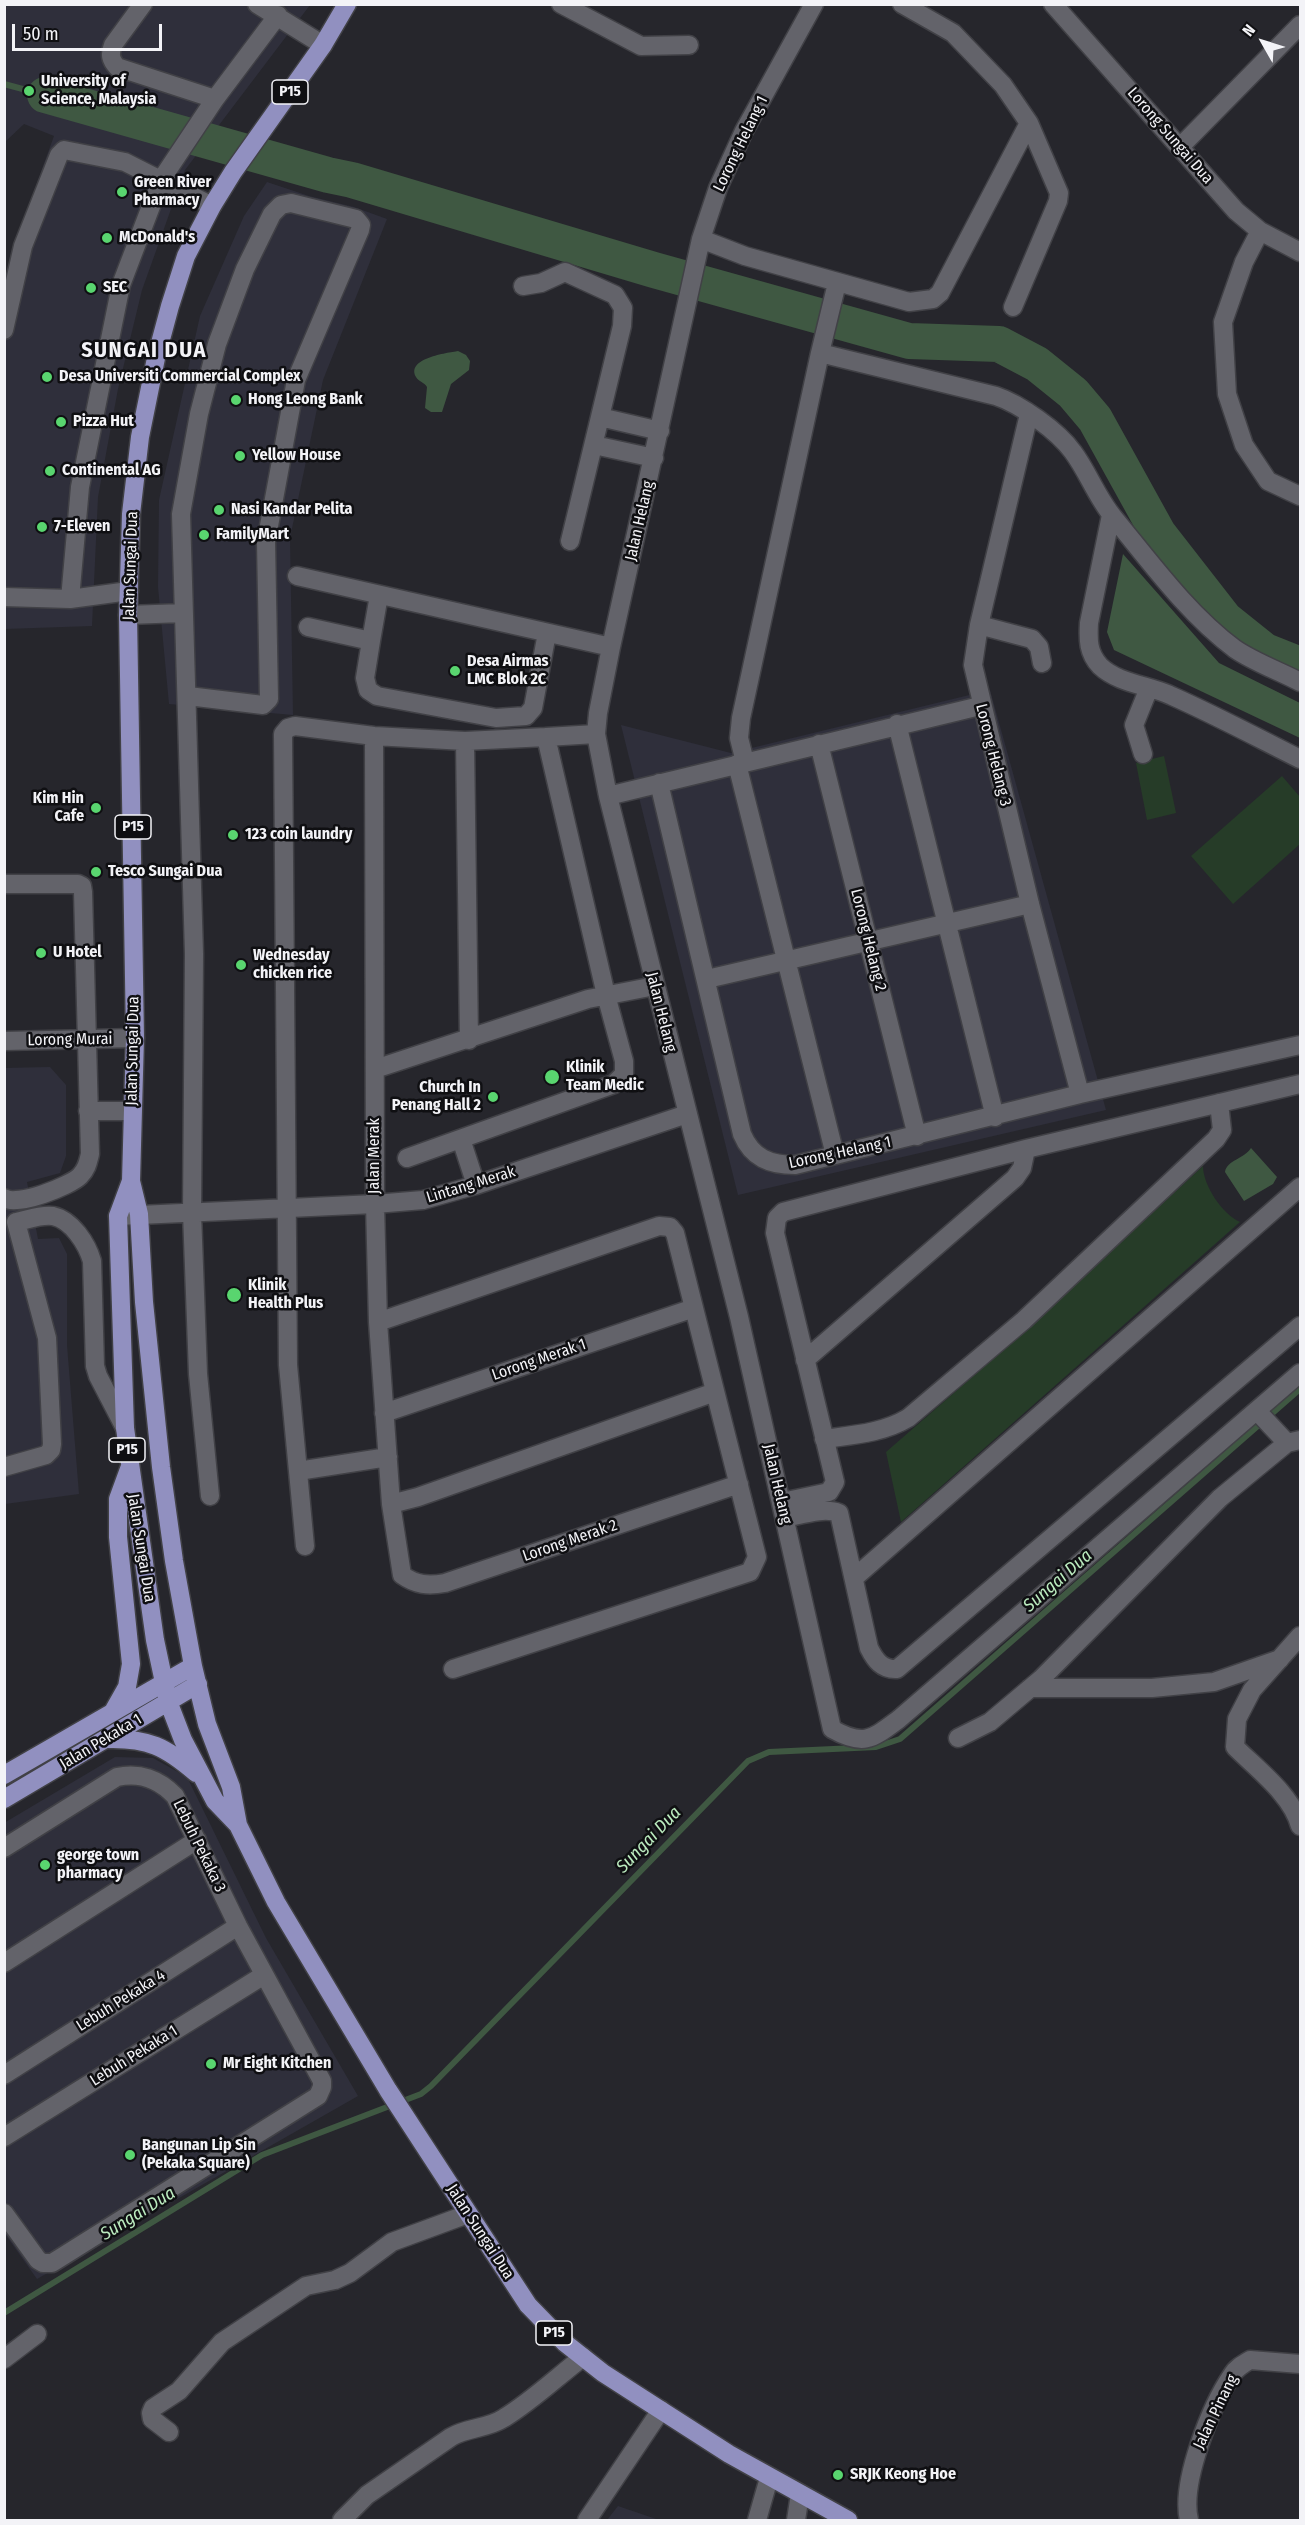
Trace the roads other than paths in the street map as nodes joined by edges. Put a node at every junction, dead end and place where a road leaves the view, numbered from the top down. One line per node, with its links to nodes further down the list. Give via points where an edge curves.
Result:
1 (143, 4): 12 (street, via 110,52 117,68)
2 (257, 4): 8 (street)
3 (347, 4): 10 (main road, Jalan Sungai Dua / P15)
4 (561, 4): 11 (street, via 641,46)
5 (814, 4): 18 (street, Lorong Helang 1, via 744,131 718,188)
6 (902, 4): 13 (street, via 953,33 1004,85)
7 (1053, 4): 14 (street, Lorong Sungai Dua)
8 (278, 15): 10 (street); 12 (street)
9 (1300, 25): 14 (street)
10 (323, 45): 16 (main road, Jalan Sungai Dua / P15)
11 (689, 45)
12 (215, 99): 15 (street)
13 (1029, 123): 20 (street, via 940,293 933,299 909,302); 23 (street, via 1059,193)
14 (1180, 147): 17 (street, Lorong Sungai Dua, via 1236,211)
15 (162, 180): 16 (street); 24 (street, via 125,162 64,150 23,246); 38 (street, via 121,285 80,487)
16 (212, 206): 35 (main road, Jalan Sungai Dua / P15, via 186,256 156,358 132,503)
17 (1260, 231): 19 (street, Lorong Sungai Dua); 31 (street, via 1244,262 1223,322 1227,394 1244,445 1268,481)
18 (701, 239): 20 (street); 22 (street, Lorong Helang 1)
19 (1300, 252)
20 (837, 283): 25 (street)
21 (523, 286): 27 (street, via 565,272 615,295 623,308)
22 (688, 293): 28 (street, Jalan Helang)
23 (1013, 307)
24 (4, 330)
25 (822, 344): 26 (street, via 1007,399); 59 (street, via 741,718)
26 (1029, 414): 32 (street, via 1073,451); 41 (street, Lorong Helang 3)
27 (600, 417): 28 (street); 29 (street)
28 (660, 431): 30 (street, Jalan Helang)
29 (594, 445): 30 (street); 33 (street)
30 (654, 458): 45 (street, Jalan Helang)
31 (1300, 496)
32 (1111, 515): 47 (street, via 1214,631 1237,650); 48 (street, via 1089,623 1090,653 1112,675)
33 (570, 541)
34 (297, 576): 36 (street)
35 (129, 591): 38 (street); 40 (main road, Jalan Sungai Dua / P15)
36 (379, 595): 43 (street); 44 (street)
37 (4, 597): 38 (street)
38 (70, 598)
39 (183, 613): 40 (street); 49 (street); 49 (street, via 181,514 199,414 217,344 246,269 272,214 281,205 291,203 356,219 360,230 296,380 266,542 269,699 263,705)
40 (129, 615): 70 (main road, Jalan Sungai Dua / P15)
41 (979, 625): 46 (street, via 1032,639 1039,647); 50 (street, Lorong Helang 3, via 972,665)
42 (308, 627): 44 (street)
43 (548, 633): 44 (street, via 533,708 526,716 496,718 377,696 368,690 365,678); 45 (street)
44 (371, 640)
45 (611, 647): 52 (street, Jalan Helang)
46 (1042, 663)
47 (1300, 682)
48 (1149, 688): 57 (street, via 1134,725); 58 (street, via 1170,694)
49 (188, 696): 94 (street, via 194,954)
50 (981, 706): 51 (street); 63 (street, Lorong Helang 3)
51 (897, 724): 56 (street); 64 (street)
52 (596, 734): 54 (street); 61 (street, Jalan Helang)
53 (374, 736): 55 (street); 75 (street, Jalan Merak); 93 (street, via 295,726 283,734)
54 (546, 737): 55 (street); 69 (street)
55 (465, 741): 72 (street)
56 (819, 744): 59 (street); 65 (street, Lorong Helang 2)
57 (1143, 754)
58 (1300, 759)
59 (741, 763): 60 (street); 66 (street)
60 (659, 783): 61 (street); 67 (street, Lorong Helang 1)
61 (608, 796): 68 (street, Jalan Helang)
62 (4, 884): 71 (street, via 82,886)
63 (1030, 904): 64 (street); 77 (street, Lorong Helang 3)
64 (947, 924): 65 (street); 82 (street)
65 (868, 942): 66 (street); 83 (street, Lorong Helang 2)
66 (786, 961): 67 (street); 86 (street)
67 (707, 979): 86 (street, Lorong Helang 1, via 747,1144 764,1161 778,1165)
68 (655, 986): 69 (street); 81 (street, Jalan Helang)
69 (606, 995): 72 (street); 84 (street, via 624,1061 620,1080)
70 (135, 1038): 71 (street, Lorong Murai); 80 (main road, Jalan Sungai Dua / P15)
71 (86, 1040): 73 (street, Lorong Murai); 79 (street)
72 (469, 1040): 75 (street)
73 (4, 1041)
74 (1297, 1043): 77 (street, Lorong Helang 1)
75 (375, 1069): 92 (street, Jalan Merak)
76 (1300, 1084): 78 (street)
77 (1080, 1094): 82 (street, Lorong Helang 1)
78 (1219, 1103): 85 (street); 106 (street, via 1222,1130 1216,1139 1024,1320 897,1425)
79 (88, 1111): 80 (street); 91 (street, via 90,1154 82,1174 70,1184 30,1198 14,1202)
80 (132, 1111): 88 (main road, Jalan Sungai Dua / P15)
81 (687, 1114): 89 (street, Lintang Merak); 115 (street, Jalan Helang)
82 (995, 1117): 83 (street, Lorong Helang 1)
83 (917, 1136): 86 (street, Lorong Helang 1)
84 (461, 1140): 87 (street); 89 (street)
85 (1026, 1149): 100 (street, via 1016,1178); 100 (street, via 783,1212 777,1218 775,1233)
86 (835, 1155)
87 (407, 1158)
88 (131, 1180): 95 (main road, Jalan Sungai Dua / P15); 96 (main road, Jalan Sungai Dua / P15)
89 (476, 1185): 92 (street, Lintang Merak, via 423,1200)
90 (1300, 1187): 118 (street)
91 (4, 1198)
92 (375, 1204): 93 (street, Lintang Merak); 98 (street, Jalan Merak)
93 (287, 1208): 94 (street, Lintang Merak); 111 (street, via 288,1365)
94 (192, 1213): 95 (street, Lintang Merak); 113 (street, via 198,1374)
95 (139, 1214): 96 (street, Lintang Merak); 121 (main road, Jalan Sungai Dua / P15, via 161,1467)
96 (118, 1216): 105 (main road, Jalan Sungai Dua / P15)
97 (694, 1308): 98 (street, via 675,1233 670,1227 659,1226); 102 (street); 104 (street, Lorong Merak 1)
98 (378, 1322): 104 (street, Jalan Merak)
99 (1300, 1326): 118 (street, via 904,1666 890,1670 874,1659)
100 (805, 1360): 106 (street)
101 (1300, 1373): 103 (street)
102 (715, 1392): 112 (street); 114 (street)
103 (1258, 1411): 107 (street, via 1274,1429); 115 (street, Jalan Helang, via 899,1719 866,1740 850,1739 832,1729)
104 (384, 1413): 108 (street, Jalan Merak)
105 (125, 1428): 109 (street, via 95,1366 92,1261 87,1245 55,1216 16,1222 47,1338 51,1450 46,1455); 110 (main road, Jalan Sungai Dua / P15)
106 (824, 1439): 115 (street, via 833,1487)
107 (1294, 1442): 125 (street, via 1220,1498)
108 (388, 1457): 111 (street); 114 (street, Jalan Merak)
109 (4, 1467)
110 (129, 1468): 123 (main road, Jalan Sungai Dua / P15); 127 (main road, via 118,1499 118,1537 131,1664 127,1687)
111 (298, 1471): 116 (street)
112 (739, 1484): 117 (street, Lorong Merak 2, via 445,1583 423,1585); 122 (street, via 757,1557 750,1572)
113 (210, 1496)
114 (391, 1504): 117 (street, Jalan Merak)
115 (784, 1510): 118 (street, via 839,1513)
116 (305, 1546)
117 (402, 1575)
118 (854, 1578)
119 (1300, 1636): 120 (street)
120 (1280, 1659): 125 (street, via 1214,1682 1152,1689); 134 (street, via 1252,1690 1237,1719 1235,1747 1280,1792 1298,1816)
121 (193, 1666): 123 (main road, Jalan Pekaka 1); 124 (main road, Jalan Sungai Dua / P15)
122 (453, 1669)
123 (164, 1682): 126 (main road, Jalan Sungai Dua / P15); 127 (main road, Jalan Pekaka 1)
124 (198, 1684): 126 (main road, Jalan Pekaka 1); 133 (main road, Jalan Sungai Dua / P15, via 207,1724 231,1787)
125 (1030, 1688): 128 (street, via 990,1722)
126 (168, 1701): 129 (main road, Jalan Pekaka 1); 131 (main road, Jalan Sungai Dua / P15)
127 (114, 1710): 130 (main road, Jalan Pekaka 1)
128 (958, 1738)
129 (107, 1739): 131 (main road, via 132,1738 153,1743); 132 (main road, Jalan Pekaka 1)
130 (4, 1775)
131 (202, 1778): 133 (main road, Jalan Sungai Dua / P15, via 215,1802)
132 (4, 1799)
133 (238, 1825): 143 (main road, Jalan Sungai Dua / P15, via 276,1902 388,2090)
134 (1300, 1826)
135 (197, 1840): 136 (street, Lebuh Pekaka 3, via 175,1796 164,1784 132,1774 117,1777); 137 (street, Lebuh Pekaka 3); 138 (street)
136 (4, 1848)
137 (238, 1926): 139 (street, Lebuh Pekaka 3); 140 (street, Lebuh Pekaka 4)
138 (4, 1963)
139 (264, 1975): 141 (street, Lebuh Pekaka 1); 142 (street, Lebuh Pekaka 3, via 322,2081 318,2096 52,2263 38,2260)
140 (4, 2075)
141 (4, 2137)
142 (4, 2214)
143 (468, 2214): 145 (main road, Jalan Sungai Dua / P15, via 528,2305); 149 (street, via 392,2242 350,2274 306,2286 222,2342 179,2391 153,2408 152,2419)
144 (37, 2334): 146 (street)
145 (583, 2357): 148 (main road, Jalan Sungai Dua / P15); 152 (street, via 503,2419 485,2427 463,2429 451,2437 367,2495)
146 (4, 2359)
147 (1300, 2364): 157 (street, Jalan Pinang, via 1250,2360 1233,2373 1195,2454)
148 (661, 2410): 150 (main road, Jalan Sungai Dua / P15); 153 (street)
149 (169, 2432)
150 (769, 2478): 151 (main road, Jalan Sungai Dua / P15); 154 (street)
151 (800, 2494): 155 (street); 156 (main road, Jalan Sungai Dua / P15)
152 (342, 2520)
153 (587, 2520)
154 (757, 2520)
155 (796, 2520)
156 (848, 2520)
157 (1188, 2520)

